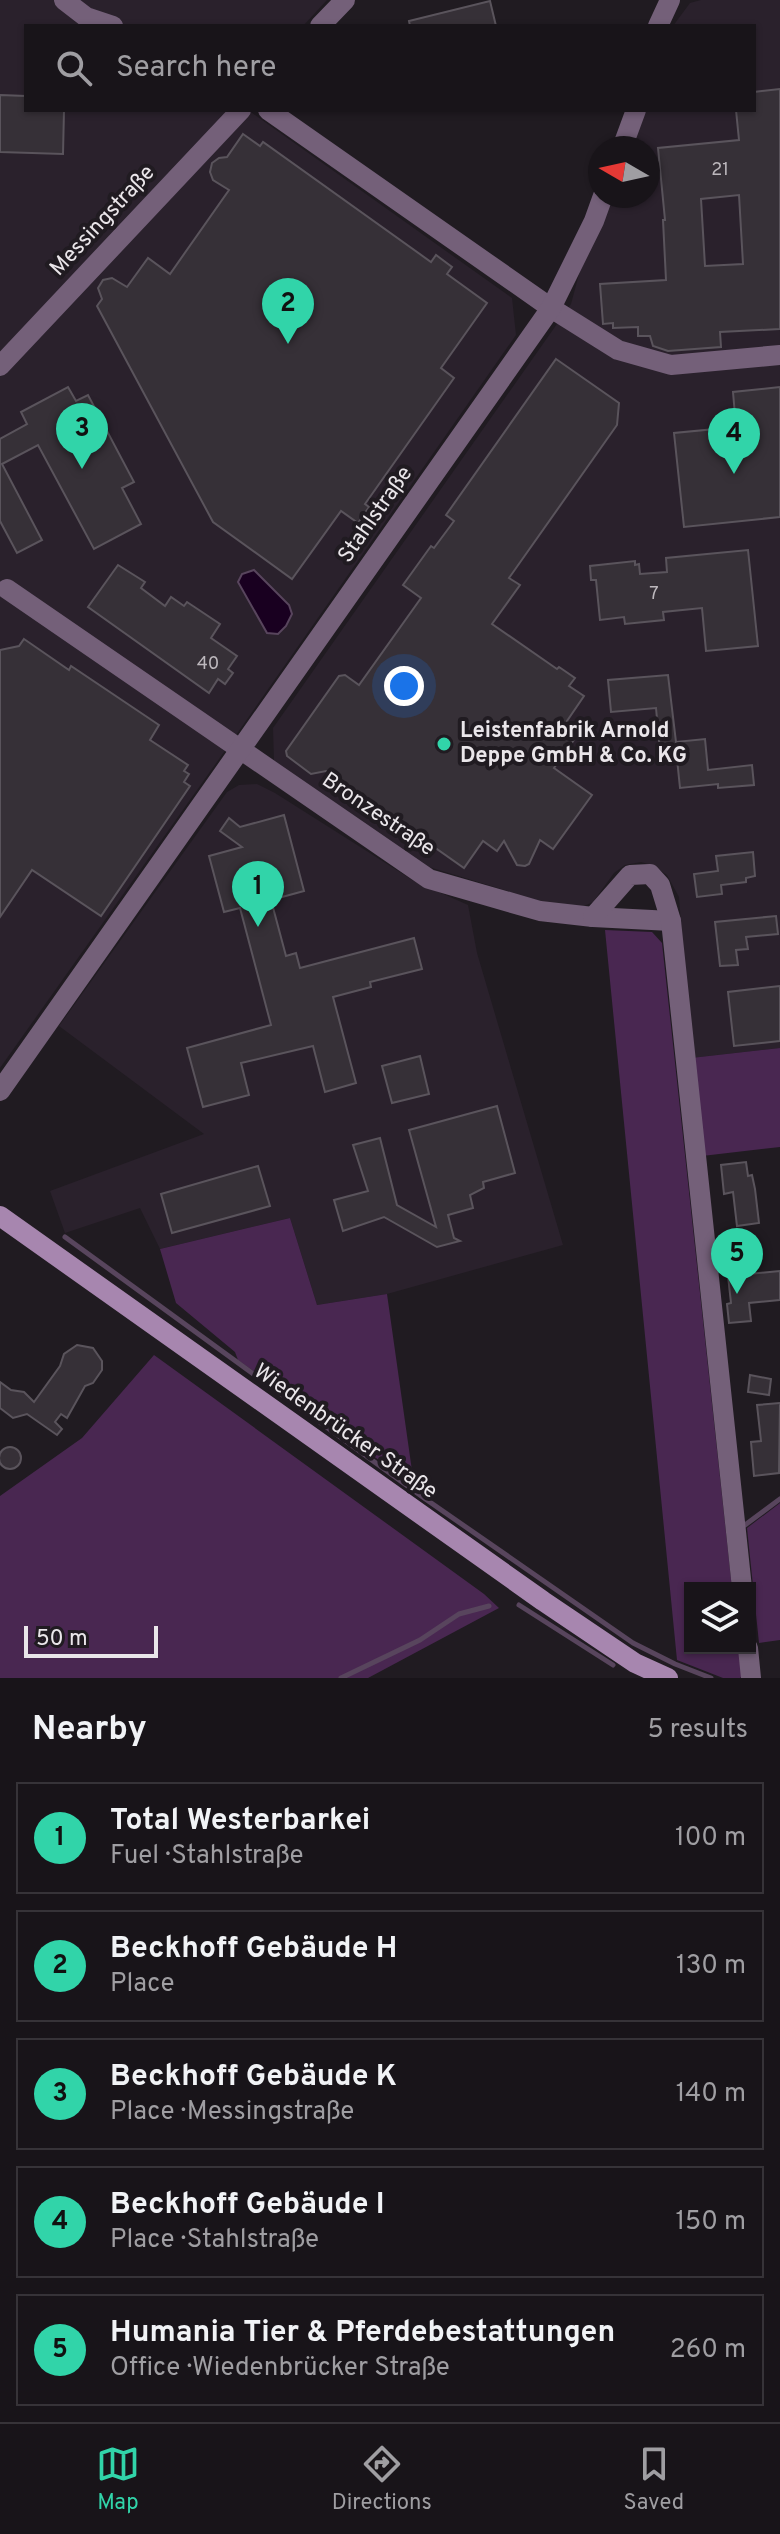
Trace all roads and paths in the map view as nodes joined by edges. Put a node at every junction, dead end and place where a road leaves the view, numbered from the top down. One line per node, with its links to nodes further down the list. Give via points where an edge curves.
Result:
1 (64, 0): 4 (street, via 86,17)
2 (345, 0): 5 (street)
3 (669, 0): 6 (street)
4 (107, 24)
5 (322, 24)
6 (659, 24)
7 (239, 112): 14 (street, Messingstraße)
8 (271, 112): 12 (street)
9 (635, 112): 10 (street)
10 (626, 136)
11 (599, 208): 12 (street, Stahlstraße)
12 (551, 308): 13 (street, via 618,350 671,365); 16 (street, Stahlstraße)
13 (780, 355)
14 (0, 366)
15 (7, 589): 16 (street)
16 (240, 749): 17 (street, Bronzestraße, via 429,879 540,911); 19 (street, Stahlstraße)
17 (593, 917): 18 (street, Bronzestraße); 18 (street, via 630,875 650,874 660,885)
18 (671, 921): 21 (street)
19 (0, 1091)
20 (0, 1216): 23 (main road, Wiedenbrücker Straße, via 543,1601 635,1663)
21 (741, 1582)
22 (749, 1654): 24 (street)
23 (668, 1678)
24 (751, 1678)

